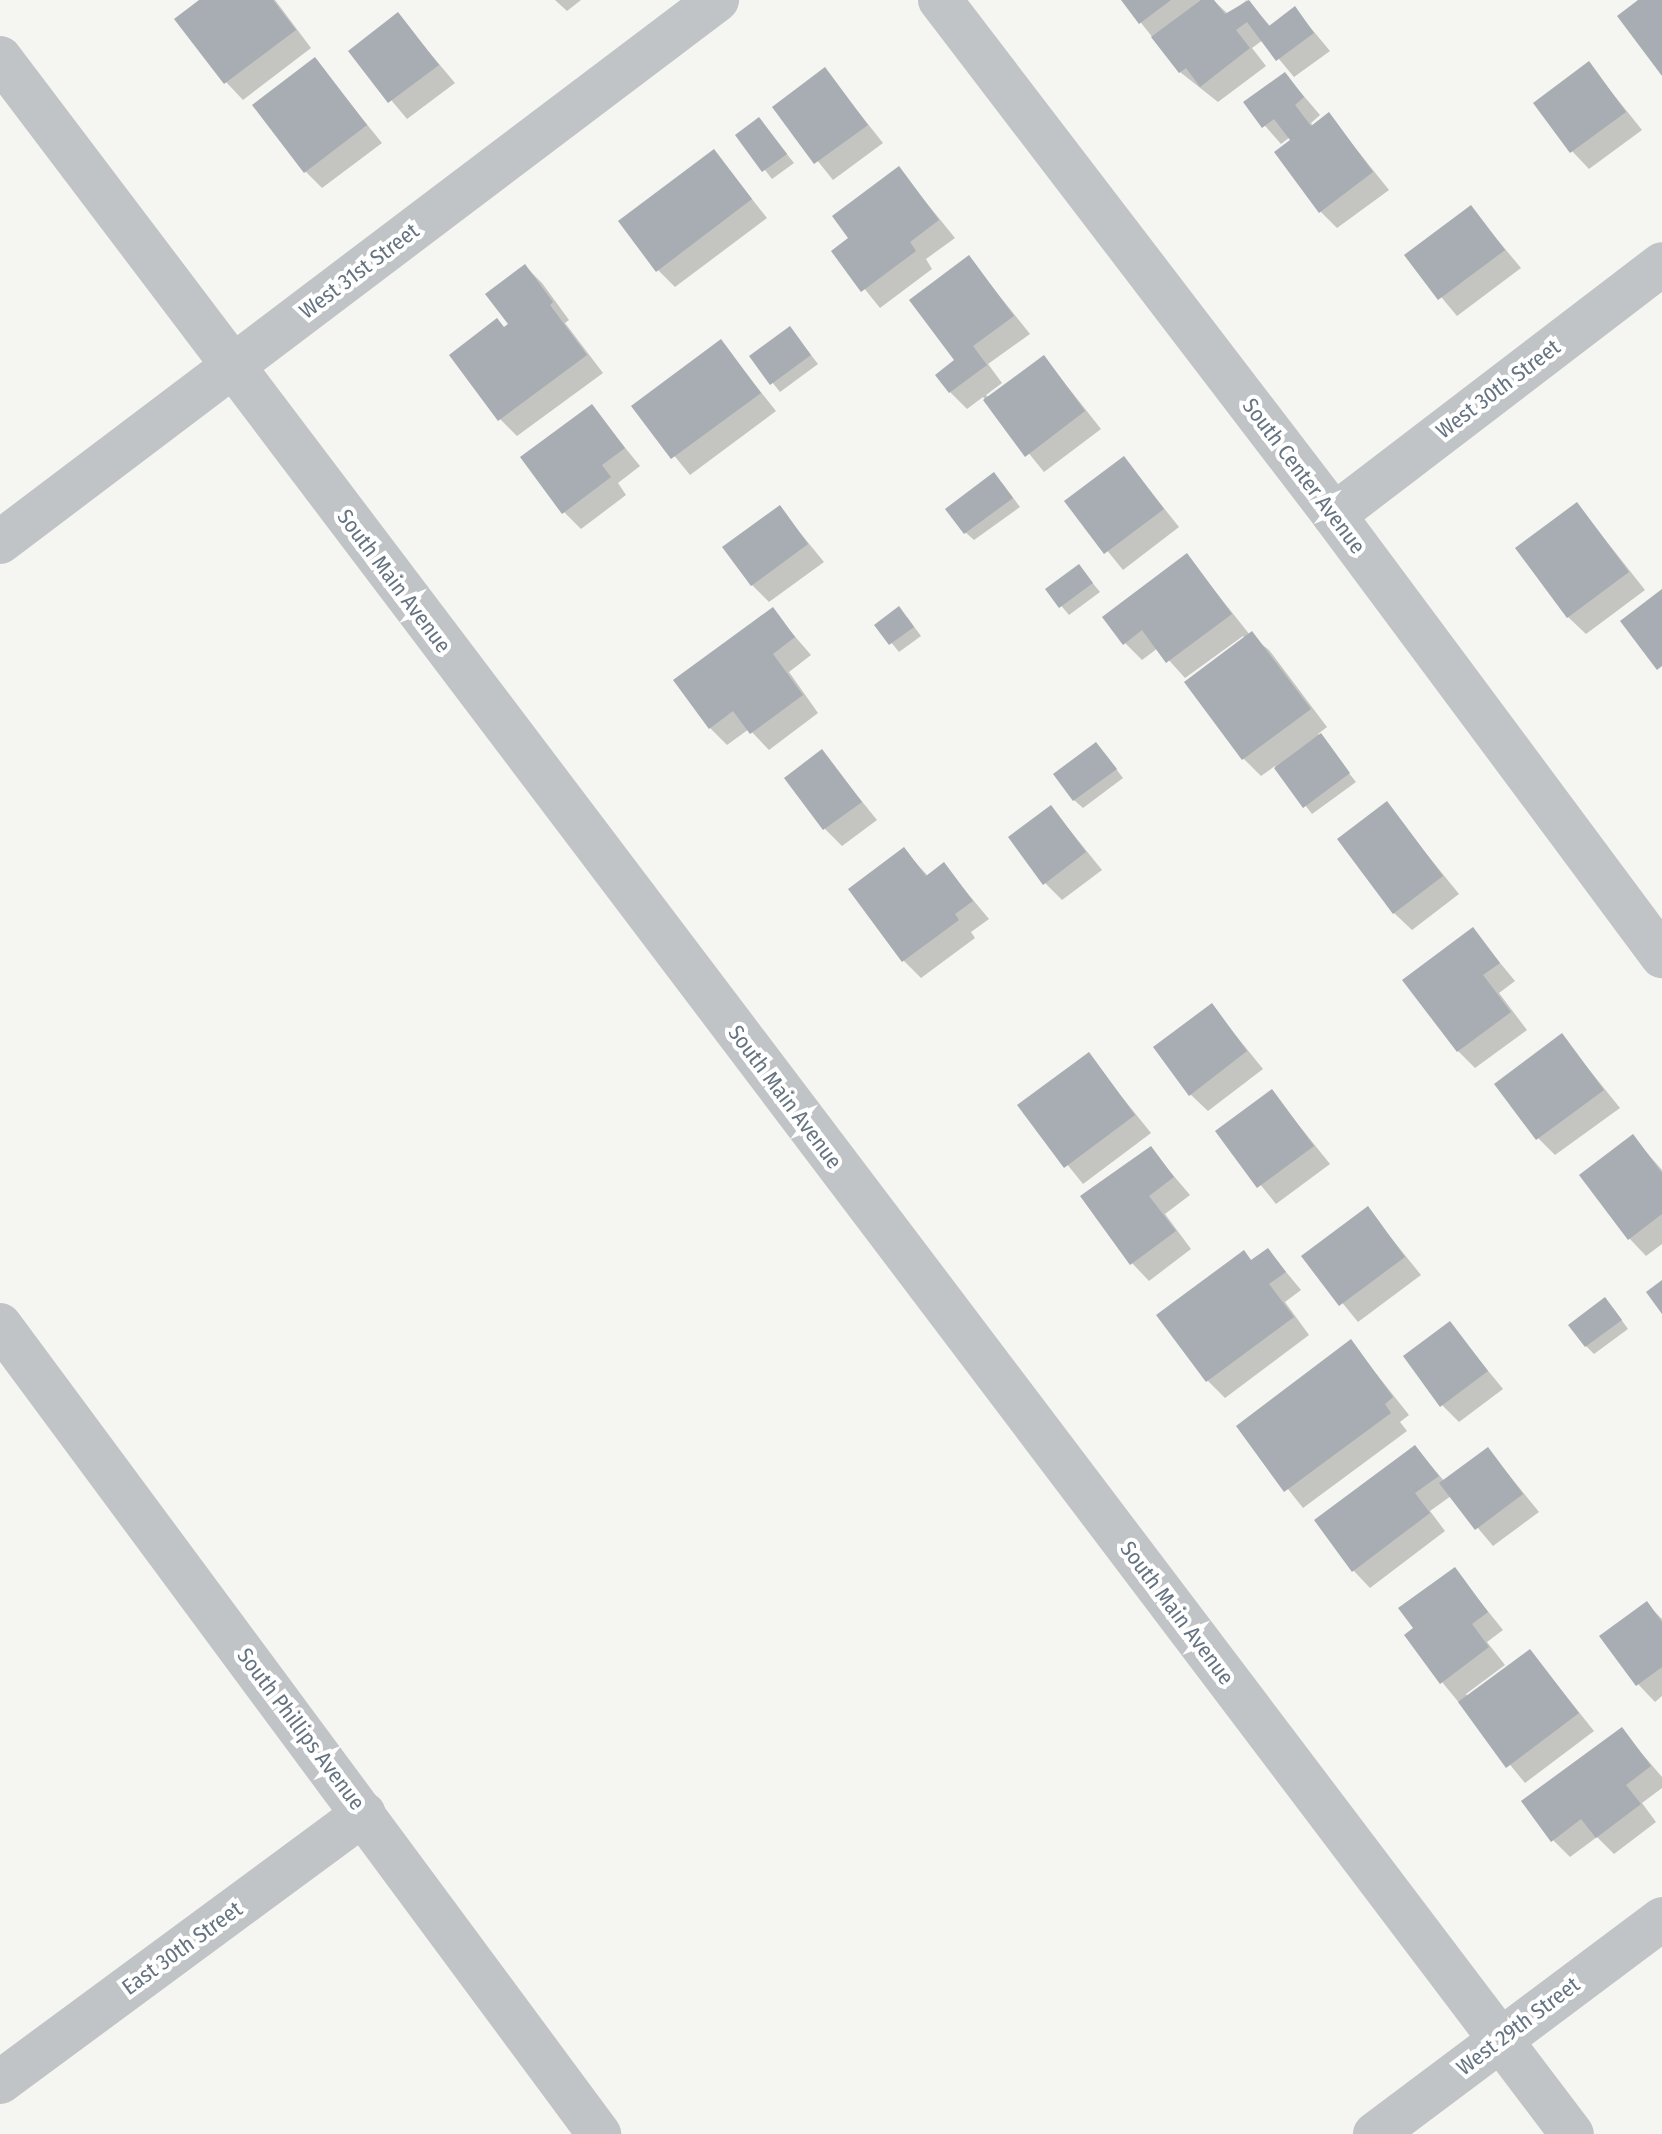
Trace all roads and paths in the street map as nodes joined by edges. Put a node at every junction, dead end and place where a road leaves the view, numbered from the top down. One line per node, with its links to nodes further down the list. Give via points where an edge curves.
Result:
1 (717, 0): 5 (street, West 31st Street)
2 (940, 0): 6 (street, South Center Avenue)
3 (0, 58): 5 (street, South Main Avenue)
4 (1662, 264): 6 (street, West 30th Street)
5 (231, 367): 7 (street, West 31st Street); 12 (street, South Main Avenue)
6 (1334, 515): 8 (street, South Center Avenue)
7 (0, 542)
8 (1662, 956)
9 (0, 1325): 10 (street, South Phillips Avenue)
10 (364, 1814): 13 (street, East 30th Street); 14 (street, South Phillips Avenue)
11 (1662, 1919): 12 (street, West 29th Street)
12 (1501, 2040): 15 (street, West 29th Street); 16 (street, South Main Avenue)
13 (0, 2082)
14 (599, 2134)
15 (1375, 2134)
16 (1572, 2134)

